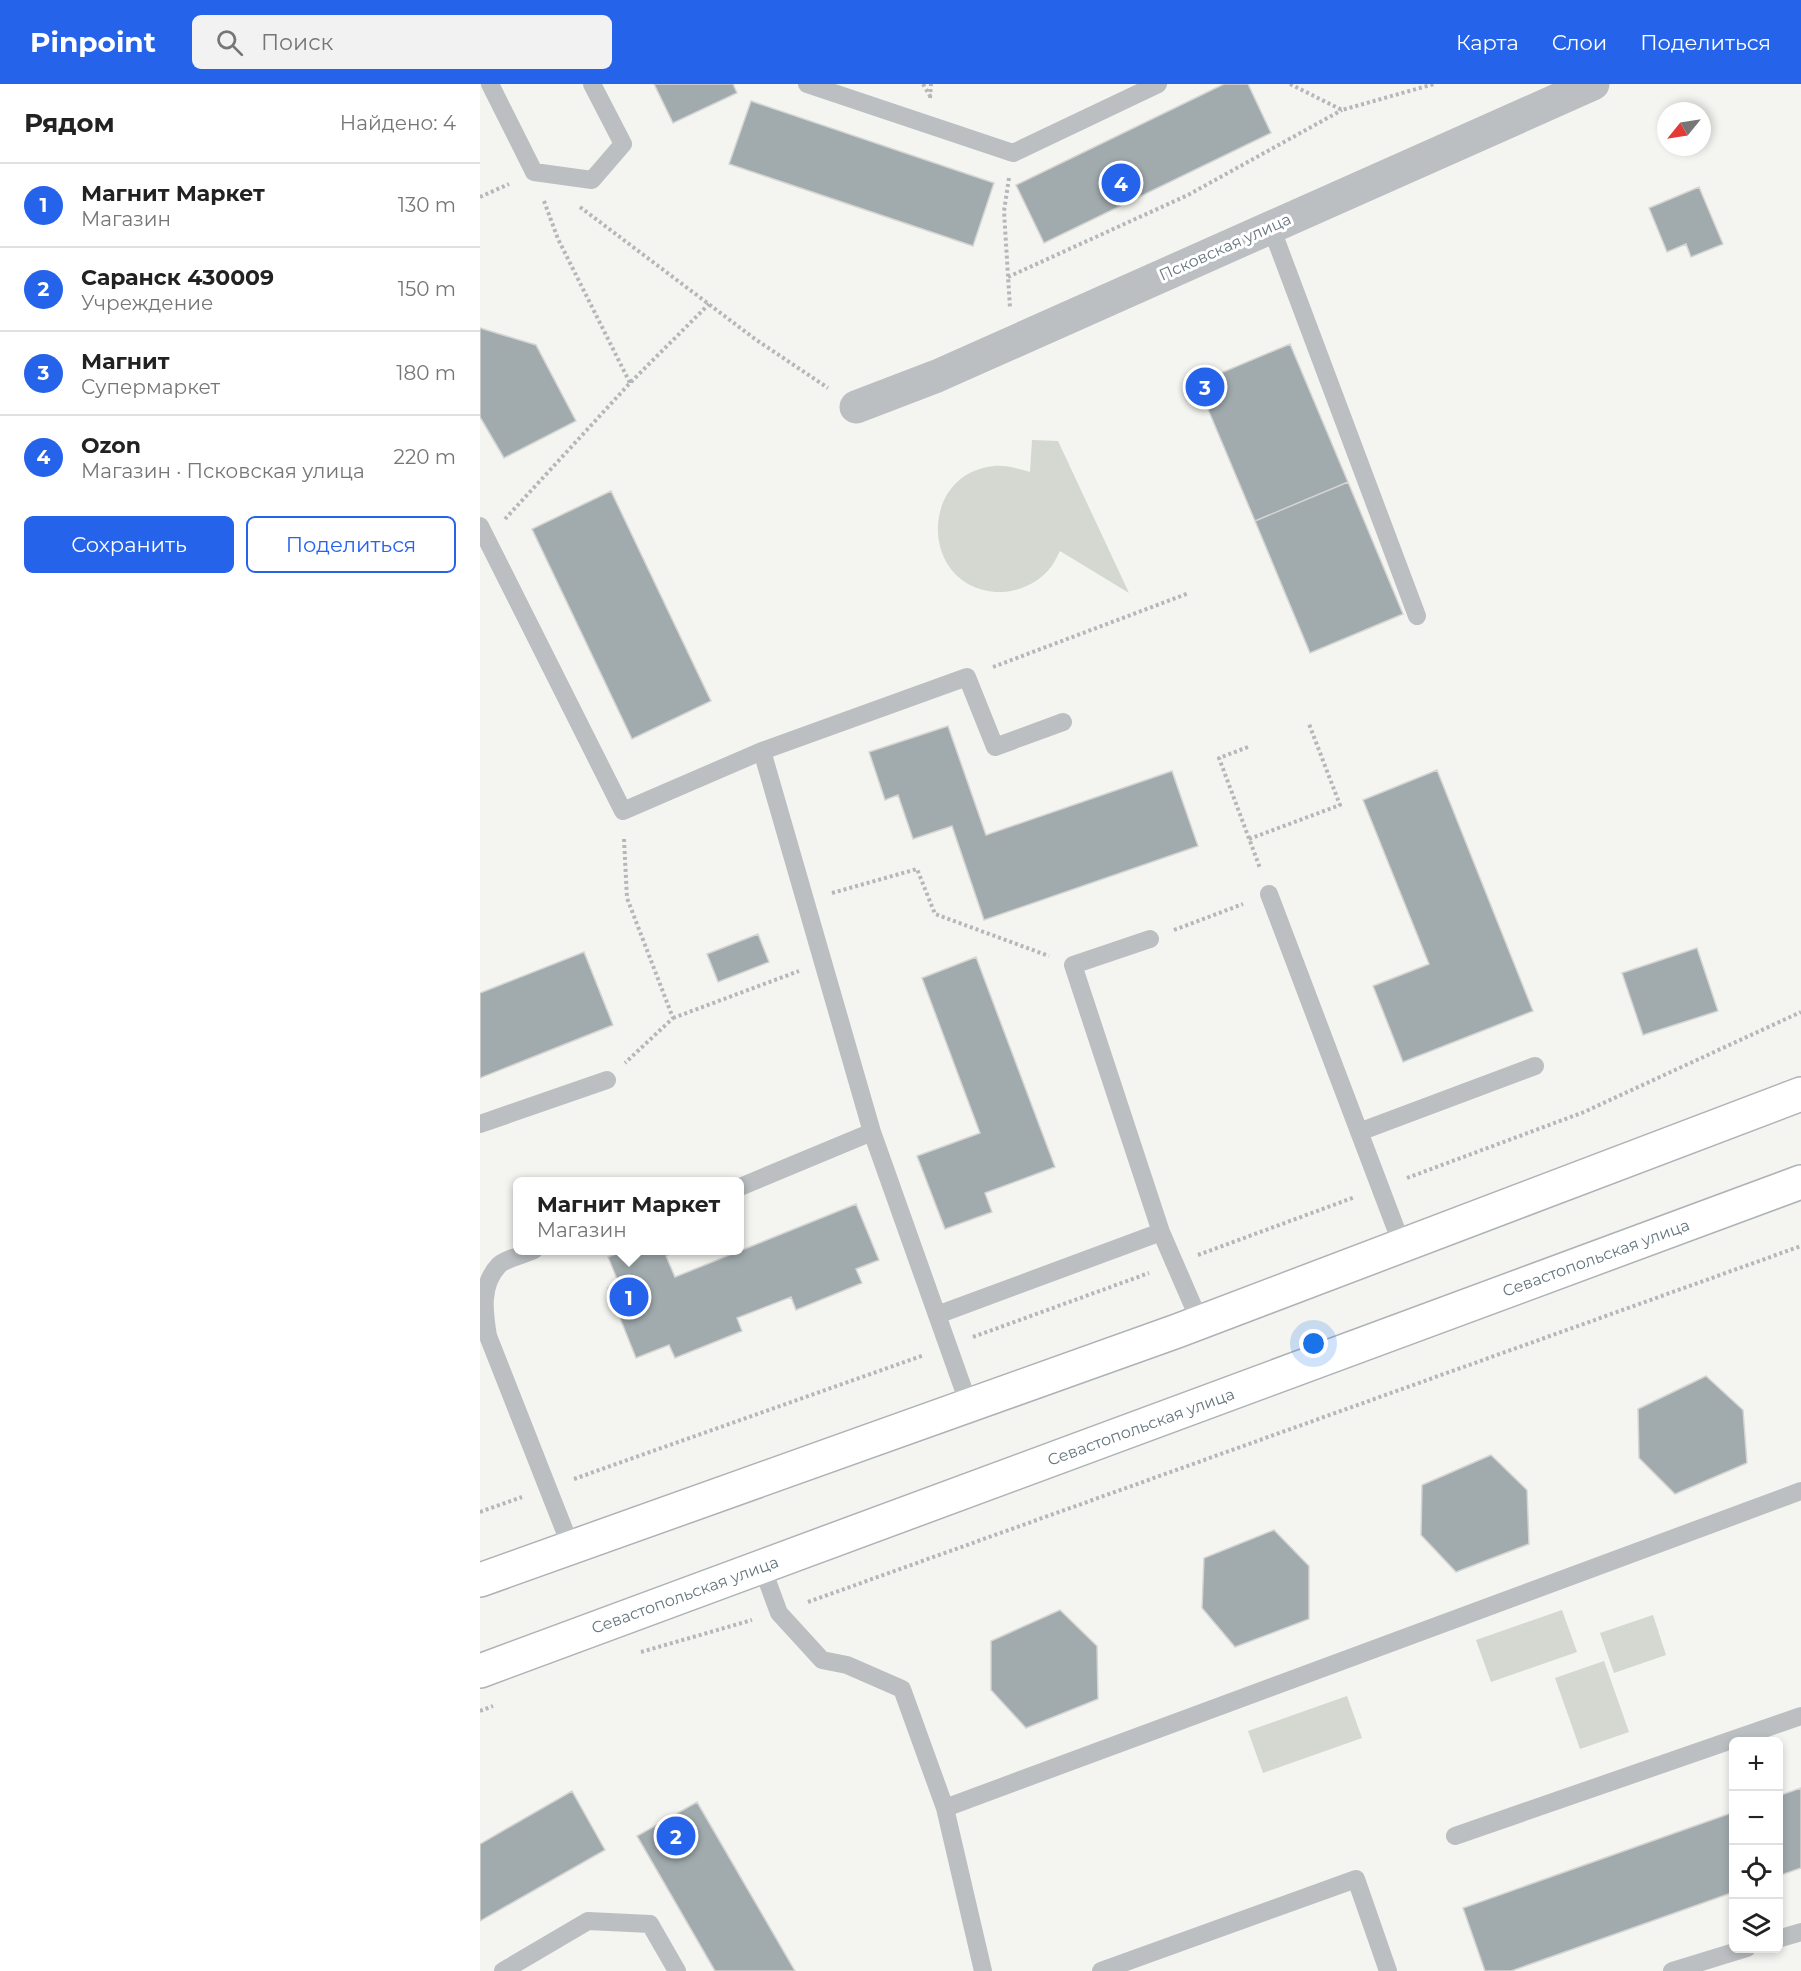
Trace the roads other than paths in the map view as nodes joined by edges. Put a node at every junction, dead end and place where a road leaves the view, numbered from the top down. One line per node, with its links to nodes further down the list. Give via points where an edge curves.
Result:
1 (490, 84): 2 (lane, via 534,172 592,180 623,144)
2 (592, 84)
3 (807, 84): 4 (lane, via 1013,153)
4 (1158, 84)
5 (1590, 85): 6 (street, Псковская улица)
6 (1271, 227): 7 (street, Псковская улица, via 937,376); 9 (lane)
7 (856, 407)
8 (483, 533): 11 (lane, via 623,811)
9 (1417, 616)
10 (1063, 722): 11 (lane, via 995,747 967,677)
11 (762, 751): 18 (lane)
12 (1269, 894): 19 (lane)
13 (1150, 939): 22 (lane, via 1072,965)
14 (1535, 1066): 19 (lane)
15 (607, 1080): 17 (lane)
16 (1801, 1094): 23 (main road)
17 (480, 1124)
18 (872, 1132): 21 (lane); 26 (lane)
19 (1359, 1132): 23 (lane)
20 (1801, 1182): 31 (main road, Севастопольская улица)
21 (744, 1185)
22 (1161, 1232): 26 (lane); 27 (lane)
23 (1402, 1245): 27 (main road)
24 (523, 1255): 25 (lane, via 499,1264)
25 (484, 1279): 30 (lane, via 482,1300 488,1336)
26 (937, 1315): 28 (lane)
27 (1200, 1322): 28 (main road)
28 (969, 1405): 30 (main road)
29 (1801, 1491): 35 (lane)
30 (572, 1547): 32 (main road)
31 (762, 1567): 33 (main road, Севастопольская улица); 35 (lane, via 779,1613 822,1660 847,1665 902,1689)
32 (480, 1580)
33 (480, 1671)
34 (1801, 1716): 36 (lane)
35 (945, 1808): 42 (lane)
36 (1455, 1836)
37 (1801, 1932): 38 (lane)
38 (1783, 1938)
39 (1731, 1953): 45 (lane)
40 (503, 1971): 41 (lane, via 588,1921 650,1924)
41 (677, 1971)
42 (983, 1971)
43 (1101, 1971): 44 (lane, via 1356,1879)
44 (1388, 1971)
45 (1672, 1971)

